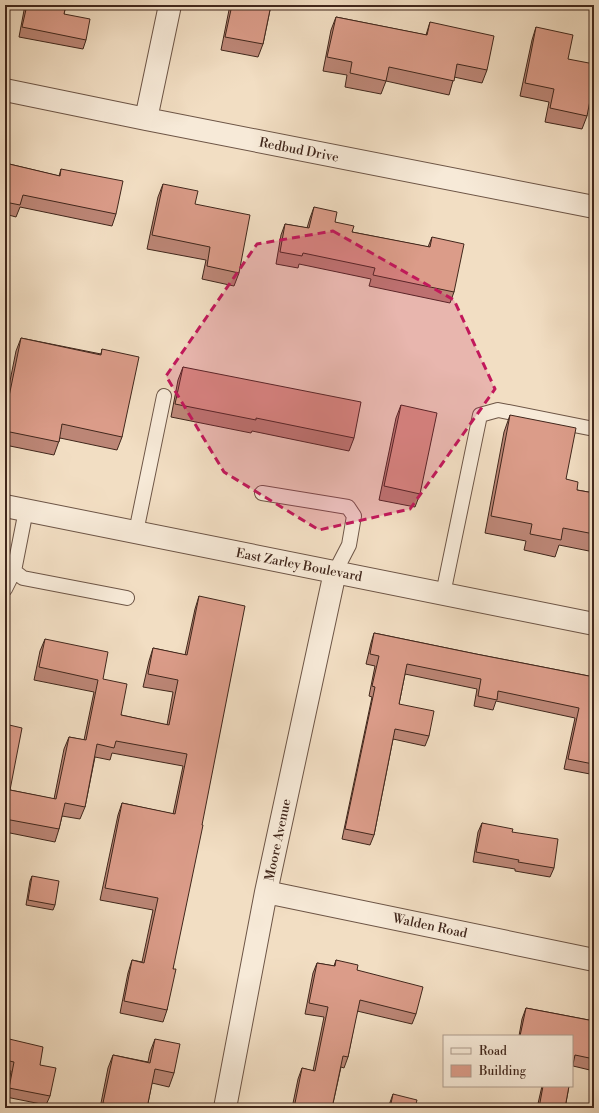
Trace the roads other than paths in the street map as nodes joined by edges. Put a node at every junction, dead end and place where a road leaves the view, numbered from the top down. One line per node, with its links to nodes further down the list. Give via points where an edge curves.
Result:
1 (170, 5): 3 (street)
2 (5, 90): 3 (street, Redbud Drive)
3 (146, 119): 4 (street, Redbud Drive)
4 (594, 207)
5 (164, 396): 10 (lane)
6 (594, 429): 14 (lane, via 498,410 480,415)
7 (262, 493): 12 (lane, via 348,507 354,516 349,545)
8 (5, 506): 9 (street, East Zarley Boulevard)
9 (26, 510): 10 (street, East Zarley Boulevard); 11 (lane)
10 (136, 532): 12 (street, East Zarley Boulevard)
11 (14, 571): 13 (lane); 15 (lane, via 23,578)
12 (335, 572): 14 (street, East Zarley Boulevard); 17 (street, Moore Avenue)
13 (5, 590)
14 (443, 594): 16 (street, East Zarley Boulevard)
15 (127, 598)
16 (594, 624)
17 (266, 892): 18 (street, Walden Road); 19 (street, Moore Avenue)
18 (594, 960)
19 (225, 1108)

